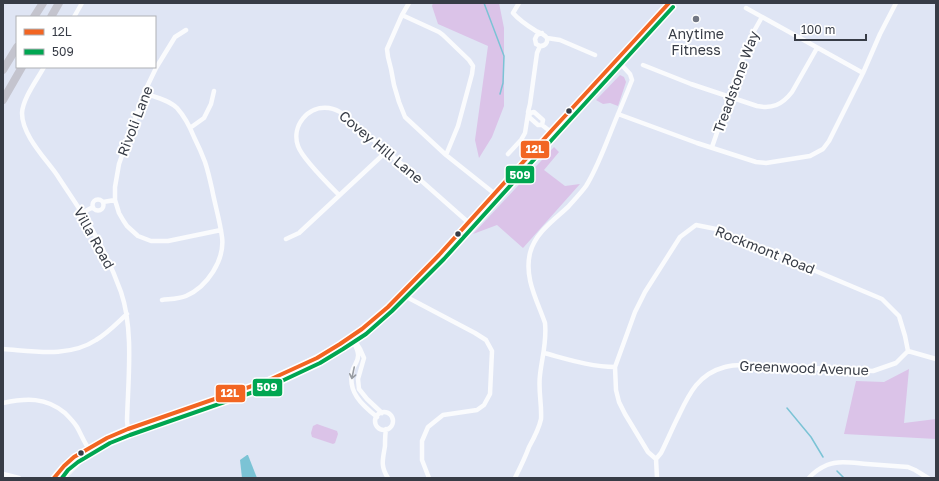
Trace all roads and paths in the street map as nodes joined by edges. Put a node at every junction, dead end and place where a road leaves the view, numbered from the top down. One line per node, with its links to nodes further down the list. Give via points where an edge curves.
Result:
1 (43, 3): 10 (highway)
2 (59, 3): 11 (highway)
3 (82, 3): 12 (street)
4 (409, 3): 9 (street)
5 (518, 3): 15 (street, via 513,12 516,16)
6 (669, 3): 21 (main road)
7 (896, 3): 26 (street)
8 (746, 8): 13 (street)
9 (402, 15): 41 (street, via 387,49 399,102 405,117); 41 (street, via 439,32 469,60 472,66 458,126)
10 (35, 16)
11 (52, 16)
12 (75, 16)
13 (762, 17): 18 (street); 29 (street, Treadstone Way, via 749,40)
14 (186, 30): 28 (street, Rivoli Lane, via 175,37)
15 (542, 33): 16 (street); 17 (street, via 535,39 536,44)
16 (547, 38): 17 (street, via 547,43); 20 (street, via 560,40)
17 (540, 46): 31 (street)
18 (817, 48): 26 (street); 29 (street, via 792,92 780,104 766,108)
19 (16, 49): 25 (highway)
20 (595, 55)
21 (617, 60): 32 (street, via 632,80); 37 (main road)
22 (643, 66): 29 (street)
23 (21, 68): 30 (highway)
24 (43, 68): 47 (street, Villa Road, via 24,102 22,111 25,129)
25 (3, 70)
26 (863, 74): 38 (street, via 830,141 823,149 810,156 766,163)
27 (214, 91): 36 (street, via 204,118)
28 (144, 94): 36 (street, via 167,101 184,117); 44 (street, Rivoli Lane, via 119,164)
29 (729, 97): 38 (street, Treadstone Way)
30 (3, 100)
31 (529, 113): 33 (street, via 534,112); 34 (street, via 529,117); 40 (street, via 525,133)
32 (618, 114): 38 (street); 57 (street, via 588,182 574,200 544,228 530,252 529,275 545,323)
33 (540, 117): 34 (street); 35 (street, via 543,120)
34 (535, 123): 35 (street)
35 (542, 125): 37 (street)
36 (190, 128): 49 (street, via 205,162)
37 (550, 132): 43 (main road)
38 (712, 147)
39 (387, 151): 42 (street); 42 (street, Covey Hill Lane, via 358,125 336,110 320,109 306,115 299,124 296,134 298,147 308,162); 48 (street, Covey Hill Lane)
40 (508, 154)
41 (446, 155): 43 (street)
42 (339, 194): 50 (street, via 299,233)
43 (494, 194): 48 (main road)
44 (115, 200): 45 (street); 49 (street, via 127,226 138,236 151,241 168,241)
45 (103, 202): 46 (street, via 100,199 95,200); 46 (street, via 100,210)
46 (93, 207): 47 (street)
47 (82, 213): 53 (street, Villa Road, via 115,276)
48 (469, 223): 51 (main road)
49 (221, 230): 52 (street, via 220,256 206,282 186,296)
50 (286, 239)
51 (402, 294): 54 (main road, via 370,323); 72 (street, via 475,333 486,340 492,351 490,394 484,405 477,410 443,415 428,427 422,441 422,460)
52 (162, 300)
53 (126, 314): 55 (street, via 106,334 79,348 56,352); 63 (street, Villa Road, via 129,333)
54 (351, 336): 61 (street, via 364,358 358,378 359,388); 62 (street, one-way to 62, via 358,354 351,380 352,389 360,402); 63 (main road, via 310,362 269,380)
55 (3, 349)
56 (908, 351): 58 (street); 59 (street, Rockmont Road, via 899,316 882,299 716,229 696,225 680,237 645,292); 66 (street, Greenwood Avenue, via 896,363 873,371 752,365 732,365 713,371 698,383 689,395)
57 (544, 353): 59 (street, via 587,364); 73 (street, via 539,387 541,408 538,429)
58 (936, 359)
59 (615, 367): 66 (street, via 619,402 648,452)
60 (3, 403): 65 (street, via 25,399 52,404 77,426)
61 (382, 413): 62 (street); 64 (street, via 388,413 393,419 391,426)
62 (377, 417): 64 (street, via 378,426)
63 (128, 429): 65 (main road)
64 (386, 429): 71 (street, via 382,460)
65 (89, 449): 69 (main road, via 74,457); 70 (main road)
66 (656, 459): 74 (street)
67 (3, 474): 68 (street)
68 (19, 478)
69 (54, 478)
70 (63, 478)
71 (388, 478)
72 (429, 478)
73 (515, 478)
74 (657, 478)
75 (810, 478): 76 (street, via 820,468 846,462 908,467)
76 (928, 478)

